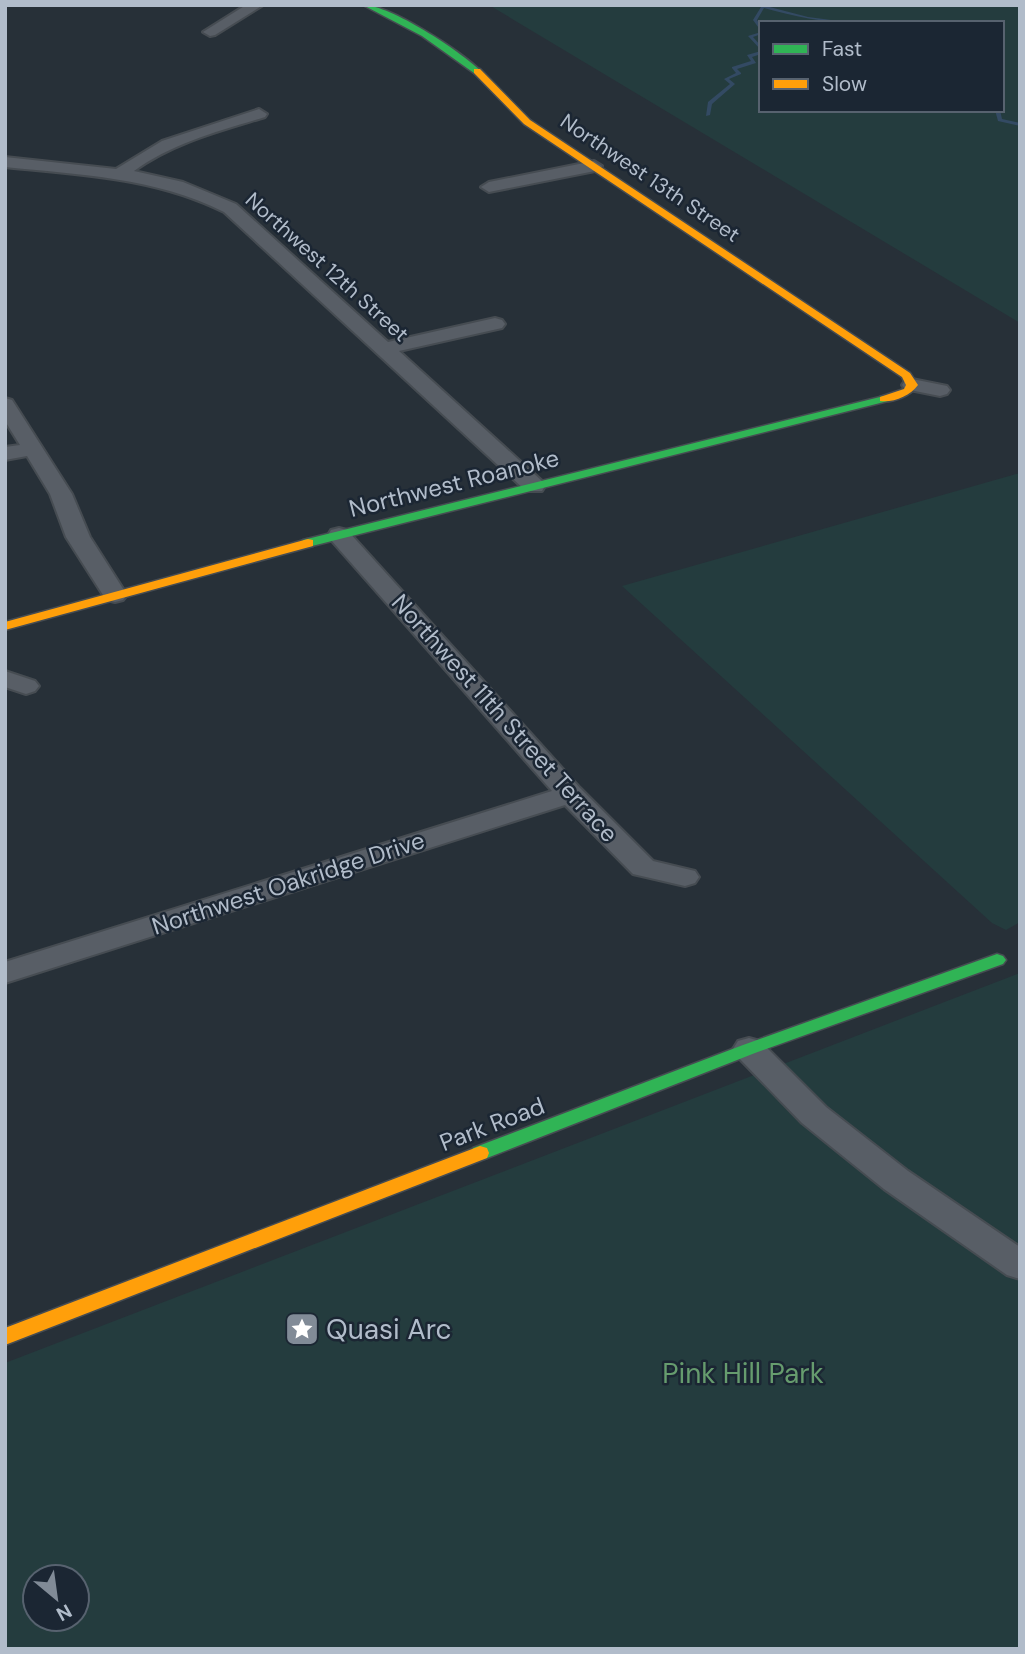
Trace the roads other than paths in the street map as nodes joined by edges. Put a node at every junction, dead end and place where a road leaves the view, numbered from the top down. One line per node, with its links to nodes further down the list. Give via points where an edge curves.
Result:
1 (256, 5): 3 (street)
2 (367, 5): 6 (street, Northwest 13th Street, via 402,20 479,73 527,122)
3 (210, 32)
4 (259, 114): 7 (street, via 170,141 136,159)
5 (5, 162): 7 (street, Northwest 12th Street)
6 (594, 166): 8 (street); 11 (street, Northwest 13th Street, via 906,375)
7 (118, 175): 10 (street, Northwest 12th Street, via 184,187 230,208)
8 (489, 187)
9 (495, 324): 10 (street)
10 (383, 349): 16 (street, Northwest 12th Street)
11 (912, 385): 12 (street); 16 (street, Northwest Roanoke, via 908,391 879,401)
12 (940, 390)
13 (5, 404): 14 (street)
14 (34, 448): 15 (street); 18 (street, via 61,494 78,537)
15 (5, 454)
16 (534, 486): 17 (street, Northwest Roanoke)
17 (339, 536): 18 (street, Northwest Roanoke); 20 (street, Northwest 11th Street Terrace)
18 (115, 595): 19 (street, Northwest Roanoke)
19 (5, 626)
20 (570, 794): 21 (street, Northwest 11th Street Terrace, via 643,869); 23 (street, Northwest Oakridge Drive)
21 (685, 877)
22 (997, 960): 24 (street, Park Road)
23 (5, 973)
24 (749, 1049): 25 (street, via 814,1115 896,1180); 26 (street, Park Road)
25 (1020, 1265)
26 (5, 1336)

